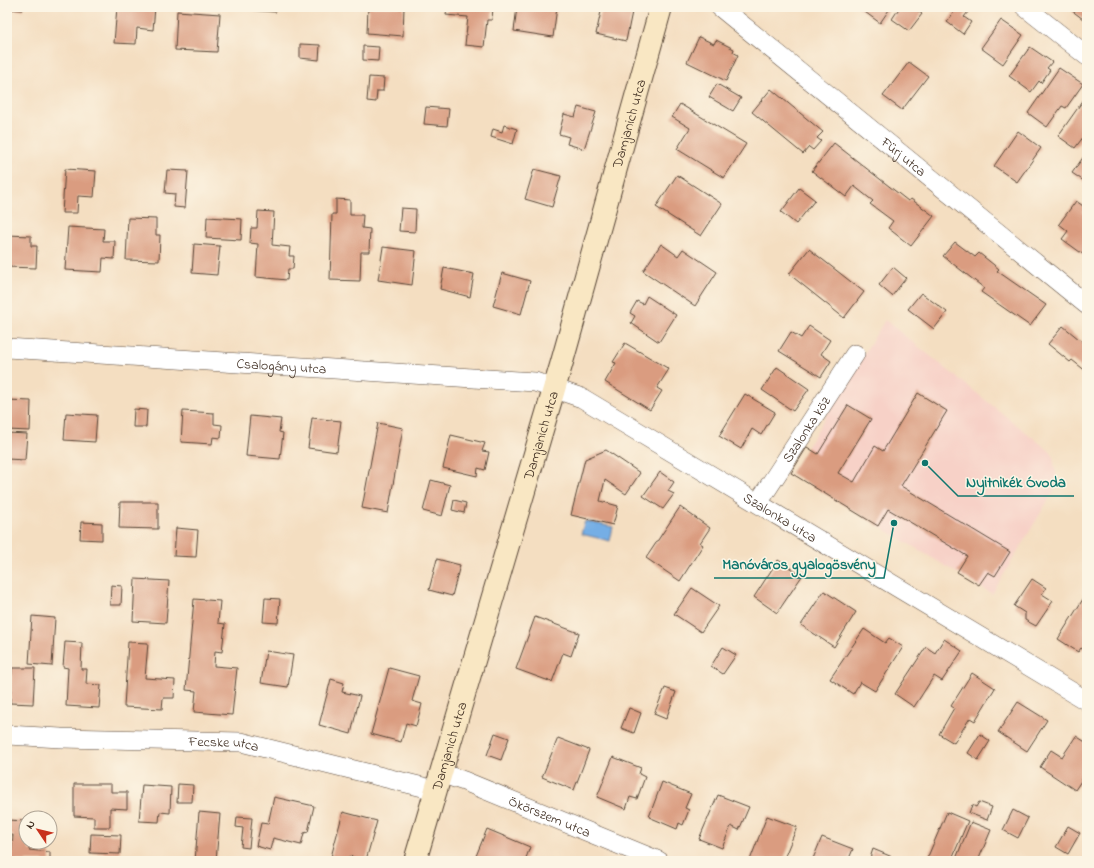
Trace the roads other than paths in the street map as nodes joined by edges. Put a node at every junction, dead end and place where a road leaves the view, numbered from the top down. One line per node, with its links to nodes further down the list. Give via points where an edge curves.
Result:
1 (662, 7): 8 (main road, Damjanich utca)
2 (720, 7): 5 (street, Fürj utca)
3 (1025, 7): 4 (street)
4 (1087, 56)
5 (1087, 305)
6 (7, 348): 8 (street, Csalogány utca, via 535,382)
7 (854, 354): 9 (street, Szalonka köz)
8 (554, 387): 9 (street, Szalonka utca, via 582,398); 12 (main road, Damjanich utca)
9 (758, 504): 10 (street, Szalonka utca)
10 (1087, 700)
11 (7, 735): 12 (street, Fecske utca, via 241,742)
12 (438, 781): 13 (main road, Damjanich utca); 14 (street, Ökörszem utca, via 464,781)
13 (415, 861)
14 (658, 861)

